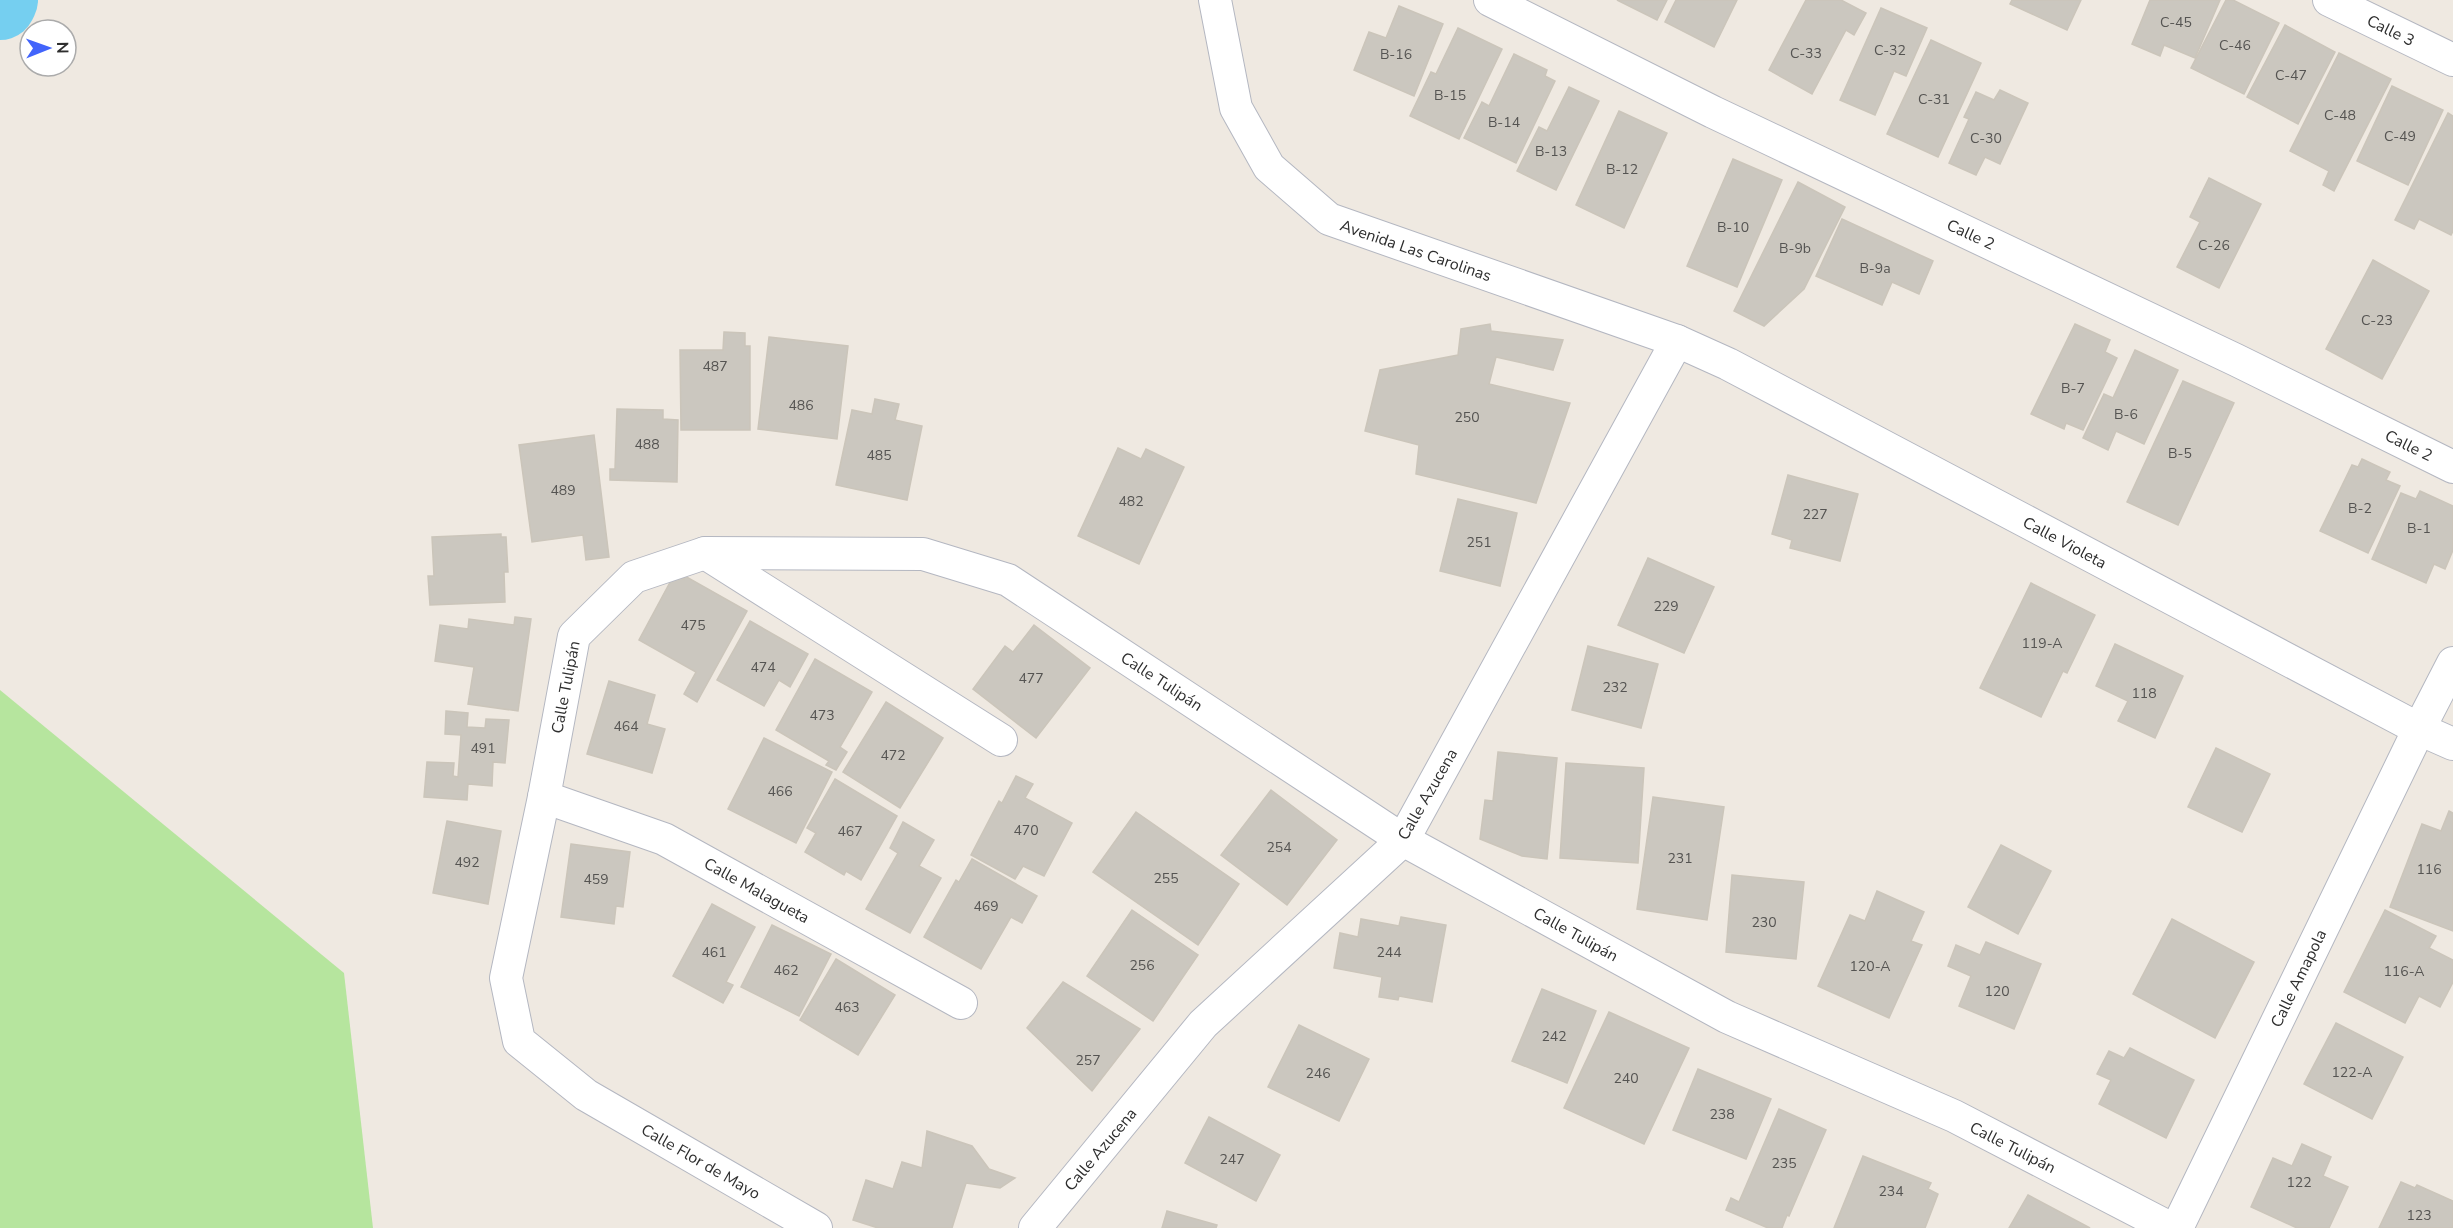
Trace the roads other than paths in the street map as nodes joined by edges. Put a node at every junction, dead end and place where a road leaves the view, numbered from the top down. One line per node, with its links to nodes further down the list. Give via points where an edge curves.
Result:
1 (1215, 0): 5 (street, Avenida Las Carolinas, via 1236,108 1269,167 1329,219)
2 (2329, 0): 4 (street, Calle 3)
3 (1509, 4): 6 (street, Calle 2, via 1713,112)
4 (2453, 60)
5 (1677, 341): 9 (street, Calle Violeta, via 1728,364); 13 (street, Calle Azucena)
6 (2453, 467)
7 (705, 553): 10 (street); 12 (street, Calle Tulipán, via 634,577 574,636); 13 (street, Calle Tulipán, via 923,554 1008,580)
8 (2453, 663): 9 (street, Calle Amapola)
9 (2419, 729): 11 (street, Calle Violeta); 19 (street, Calle Amapola)
10 (1001, 740)
11 (2453, 744)
12 (544, 797): 14 (street, Calle Malagueta, via 664,839); 15 (street, Calle Tulipán, via 506,978 519,1041)
13 (1403, 840): 17 (street, Calle Azucena, via 1203,1024); 18 (street, Calle Tulipán, via 1727,1017 1954,1116)
14 (961, 1003)
15 (586, 1095): 16 (street, Calle Flor de Mayo)
16 (816, 1228)
17 (1035, 1228)
18 (2170, 1228)
19 (2177, 1228)

